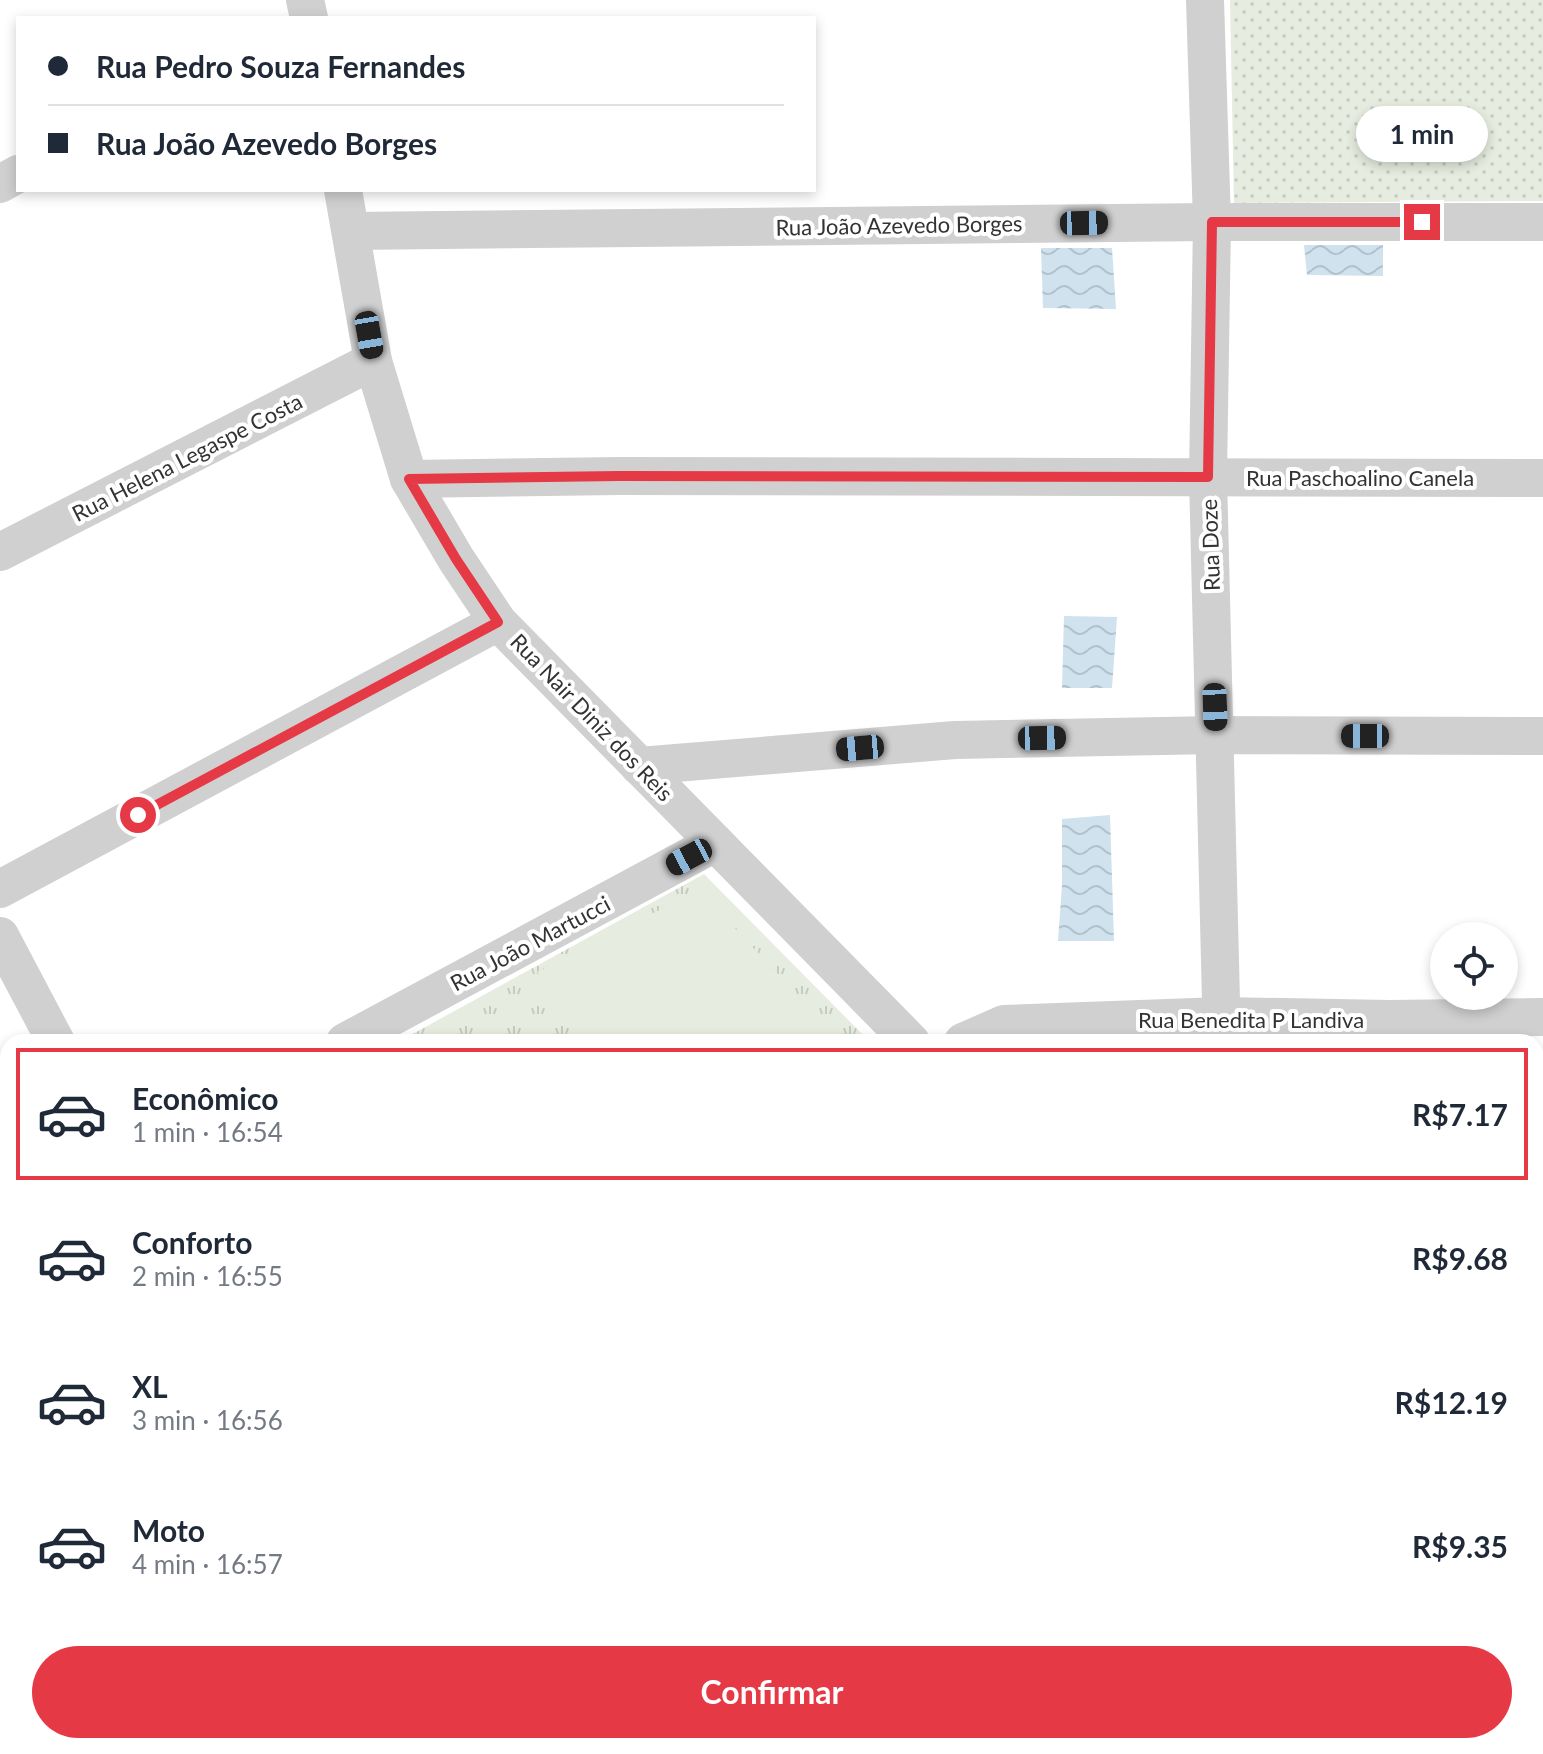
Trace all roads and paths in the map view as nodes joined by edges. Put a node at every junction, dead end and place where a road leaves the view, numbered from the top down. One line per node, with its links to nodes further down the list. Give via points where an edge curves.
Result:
1 (1205, 0): 3 (street, Rua Doze)
2 (343, 192): 5 (street, Rua Nair Diniz dos Reis)
3 (1212, 222): 4 (street, Rua João Azevedo Borges); 5 (street, Rua João Azevedo Borges); 7 (street, Rua Doze)
4 (1543, 222)
5 (351, 231): 6 (street, Rua Nair Diniz dos Reis)
6 (373, 361): 9 (street, Rua Nair Diniz dos Reis); 10 (street, Rua Helena Legaspe Costa)
7 (1208, 477): 8 (street, Rua Paschoalino Canela); 9 (street, Rua Paschoalino Canela); 12 (street, Rua Doze)
8 (1543, 478)
9 (409, 479): 11 (street, Rua Nair Diniz dos Reis)
10 (0, 552)
11 (498, 622): 14 (street, Rua Nair Diniz dos Reis); 16 (street)
12 (1216, 735): 13 (street); 14 (street, via 955,740); 19 (street, Rua Doze)
13 (1543, 736)
14 (639, 766): 15 (street, Rua Nair Diniz dos Reis)
15 (715, 843): 21 (street, Rua João Martucci); 22 (street, Rua Nair Diniz dos Reis)
16 (0, 889)
17 (0, 936): 20 (street)
18 (1543, 1017): 19 (street, Rua Benedita P Landiva)
19 (1222, 1029): 23 (street, Rua Benedita P Landiva, via 1004,1024)
20 (52, 1034)
21 (360, 1034)
22 (903, 1034)
23 (981, 1034)

